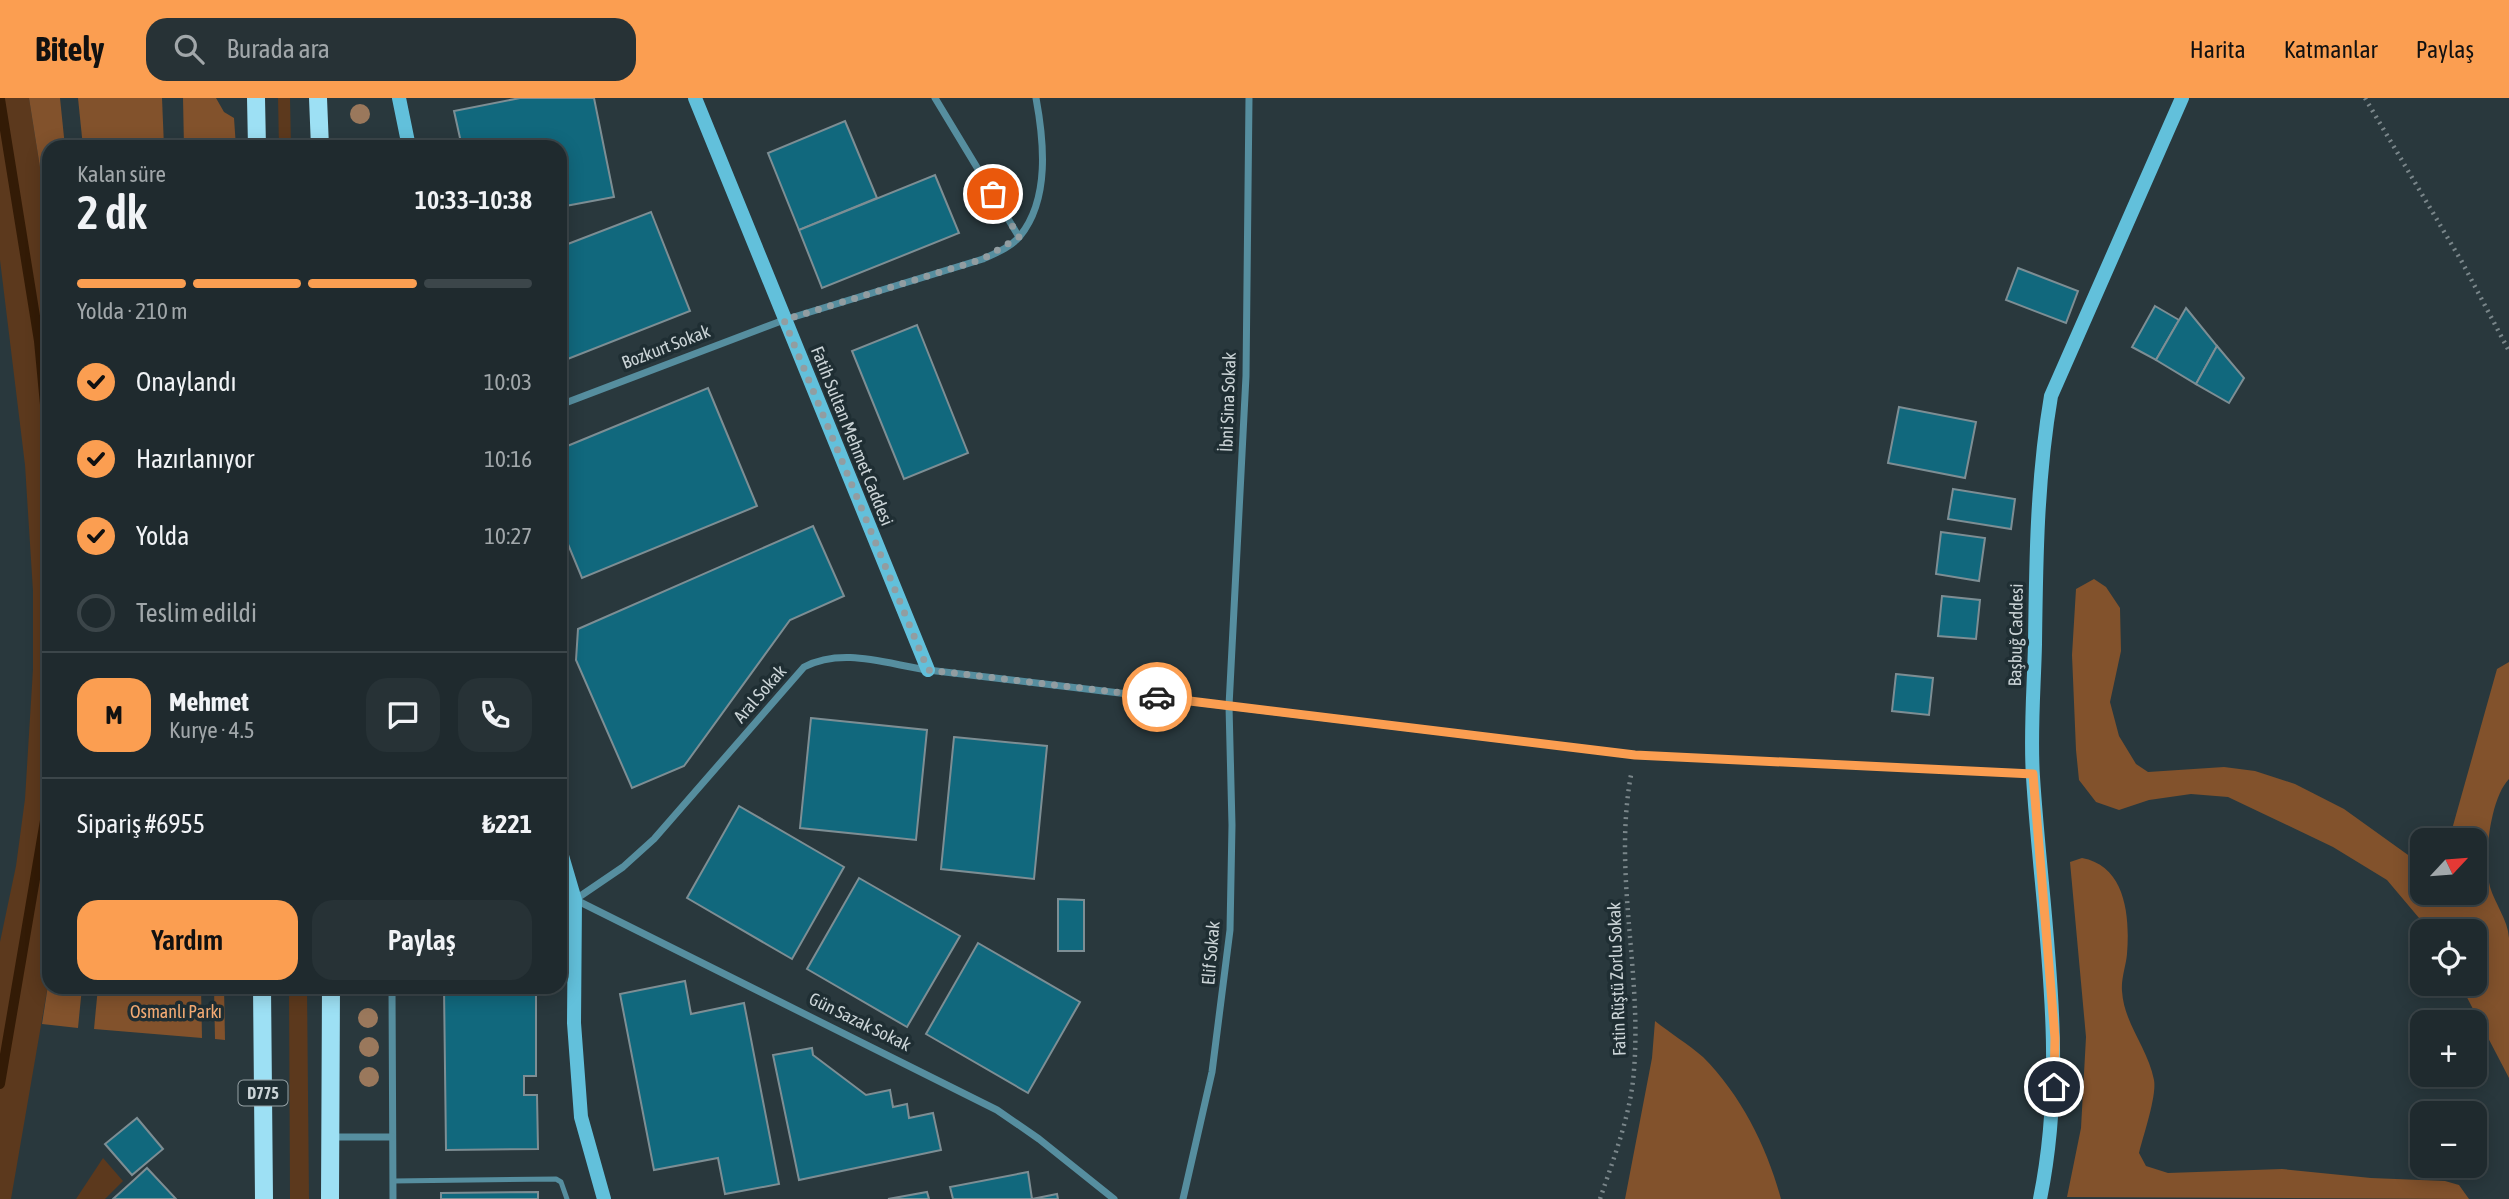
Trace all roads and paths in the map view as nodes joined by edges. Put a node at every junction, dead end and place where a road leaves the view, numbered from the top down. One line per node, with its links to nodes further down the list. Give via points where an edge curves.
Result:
1 (256, 98): 10 (main road)
2 (318, 98): 11 (main road)
3 (399, 98): 12 (street)
4 (695, 98): 14 (street, Fatih Sultan Mehmet Caddesi)
5 (935, 98): 13 (street)
6 (1036, 98): 13 (street, via 1043,151 1041,178 1031,219)
7 (1249, 98): 18 (street, İbni Sina Sokak, via 1246,376)
8 (2182, 98): 20 (street, Başbuğ Caddesi, via 2051,396 2037,501)
9 (2365, 98): 15 (path)
10 (257, 140)
11 (320, 140)
12 (408, 140)
13 (1019, 237): 14 (street, Bozkurt Sokak, via 983,259)
14 (784, 320): 16 (street, Bozkurt Sokak); 17 (street, Fatih Sultan Mehmet Caddesi)
15 (2509, 351)
16 (567, 402)
17 (928, 670): 18 (street, Aral Sokak); 22 (street, Aral Sokak, via 840,656 823,657 804,667 654,839)
18 (1229, 706): 19 (street, Aral Sokak); 35 (street, Elif Sokak, via 1230,930 1212,1072)
19 (1635, 755): 20 (street, Aral Sokak); 36 (path, Fatin Rüştü Zorlu Sokak, via 1624,846 1634,1070 1628,1112)
20 (2033, 774): 37 (street, Başbuğ Caddesi, via 2055,1038 2053,1111)
21 (567, 877): 22 (street)
22 (575, 900): 33 (street, via 577,1076 581,1117); 34 (street, Gün Sazak Sokak, via 997,1110)
23 (262, 994): 29 (main road, D775)
24 (331, 994): 26 (main road)
25 (392, 994): 27 (street)
26 (331, 1137): 27 (street); 30 (main road)
27 (392, 1137): 28 (street)
28 (393, 1181): 31 (street); 32 (lane, via 556,1179)
29 (264, 1199)
30 (330, 1199)
31 (393, 1199)
32 (567, 1199)
33 (604, 1199)
34 (1114, 1199)
35 (1182, 1199)
36 (1600, 1199)
37 (2040, 1199)

